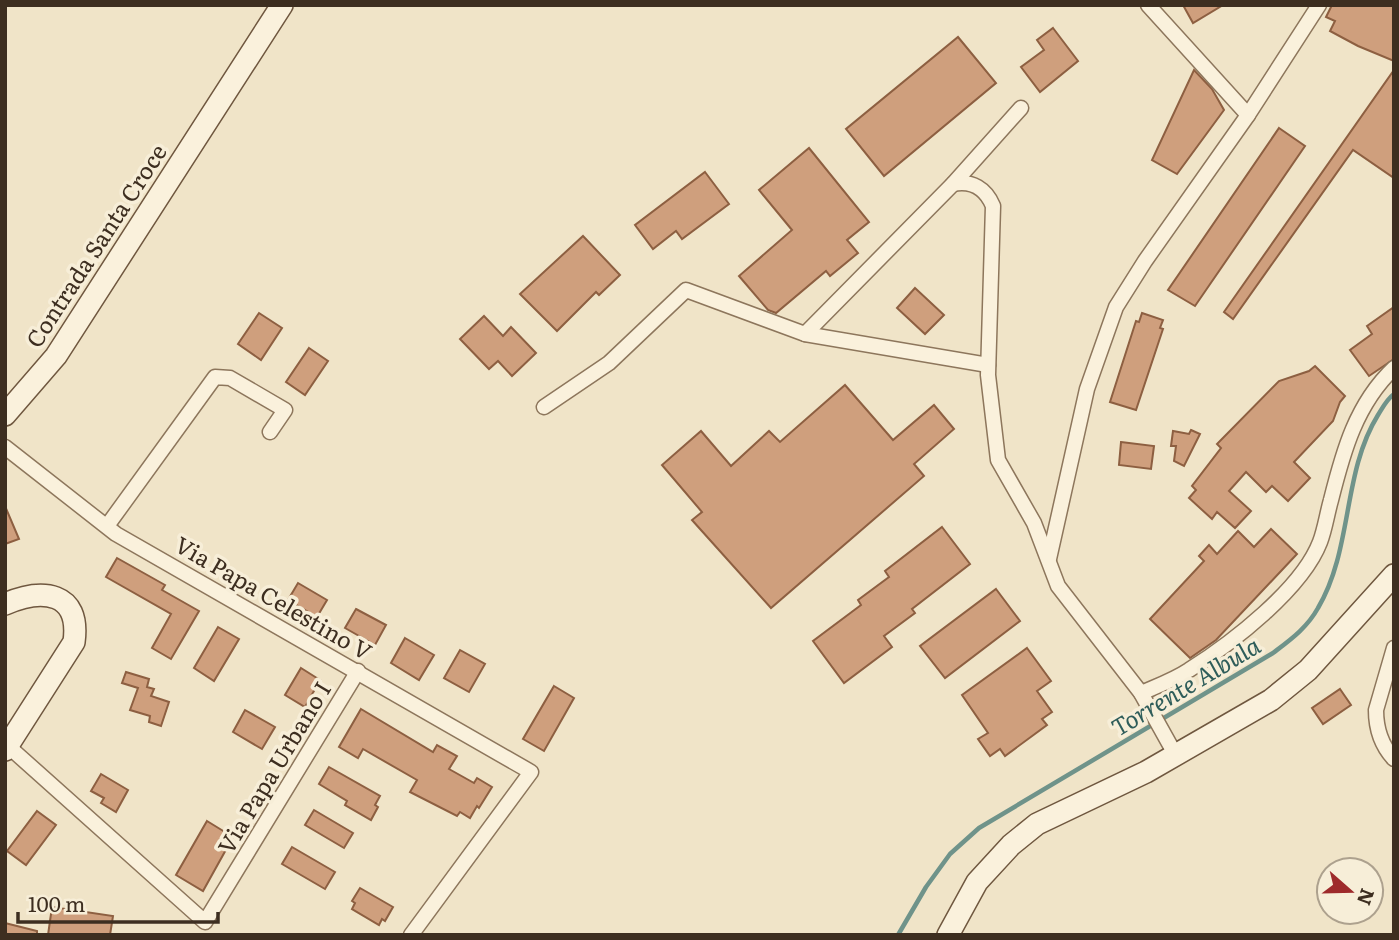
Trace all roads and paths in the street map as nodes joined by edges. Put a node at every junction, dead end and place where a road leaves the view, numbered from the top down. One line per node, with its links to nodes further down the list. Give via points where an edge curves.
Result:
1 (282, 5): 11 (street, Contrada Santa Croce, via 56,356)
2 (1148, 5): 5 (street)
3 (1318, 6): 5 (street)
4 (1021, 108): 6 (street)
5 (1248, 115): 15 (street, via 1116,307 1087,389)
6 (953, 184): 7 (street); 8 (street, via 980,188 993,206)
7 (805, 334): 8 (street); 10 (street, via 686,290 610,363)
8 (988, 365): 15 (street, via 998,460 1034,523)
9 (1394, 368): 20 (street, via 1378,383 1348,438 1320,542 1305,570 1233,639)
10 (544, 407)
11 (5, 415)
12 (270, 432): 14 (street, via 285,411 230,378 215,377)
13 (5, 447): 14 (street, Via Papa Celestino V)
14 (107, 526): 19 (street, Via Papa Celestino V)
15 (1048, 561): 20 (street, via 1058,586)
16 (1393, 580): 22 (street, via 1308,670 1270,700)
17 (5, 604): 21 (street, via 35,593 52,595 64,602 76,626 74,642)
18 (1394, 648): 23 (street, via 1376,710 1380,738)
19 (358, 671): 21 (street, Via Papa Urbano I, via 205,922); 24 (street, Via Papa Celestino V, via 531,772)
20 (1144, 698): 22 (street)
21 (7, 748)
22 (1172, 748): 25 (street, via 1146,772 1037,824 977,882)
23 (1394, 759)
24 (411, 935)
25 (947, 935)

